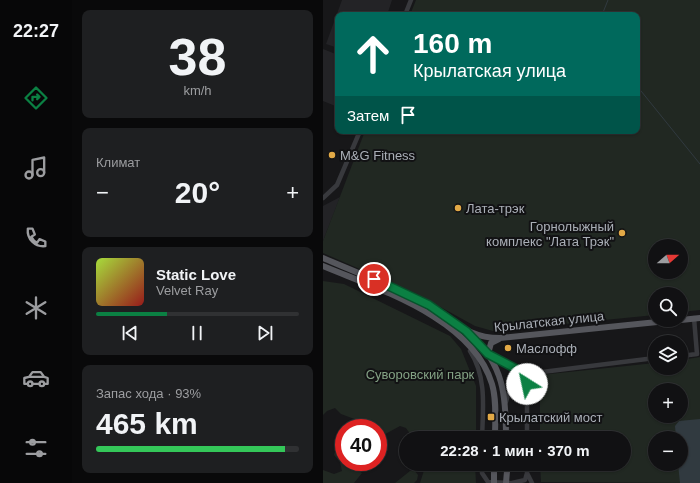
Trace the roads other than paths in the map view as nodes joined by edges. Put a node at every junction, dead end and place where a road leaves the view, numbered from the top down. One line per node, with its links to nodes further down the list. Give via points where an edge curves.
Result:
1 (411, 0): 2 (street)
2 (406, 12)
3 (359, 134): 4 (street, via 337,185)
4 (323, 198)
5 (323, 258): 9 (main road, Крылатская улица, via 429,305)
6 (323, 266): 10 (main road, via 425,312)
7 (697, 318): 13 (street, via 697,354)
8 (648, 323): 11 (main road, Крылатская улица)
9 (466, 331): 11 (main road, Крылатская улица, via 483,338); 12 (main road)
10 (460, 337): 17 (street, via 474,357 480,372 483,395); 18 (main road, via 483,361 491,379 495,398)
11 (500, 338): 12 (main road, via 491,343)
12 (488, 354): 15 (street); 16 (main road, via 501,380)
13 (688, 355)
14 (648, 359): 15 (street)
15 (526, 374): 16 (street, via 511,384); 20 (street)
16 (506, 402): 19 (main road)
17 (482, 431)
18 (495, 431)
19 (506, 431)
20 (527, 431)
21 (482, 471): 27 (street, via 488,482)
22 (494, 471): 25 (main road, bridge)
23 (507, 471): 26 (main road, bridge)
24 (527, 473): 27 (street, via 525,480); 28 (street)
25 (494, 483)
26 (507, 483)
27 (511, 483)
28 (532, 483)

